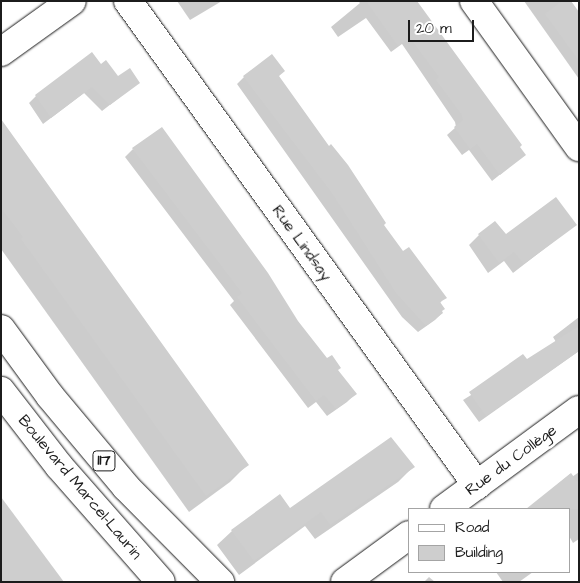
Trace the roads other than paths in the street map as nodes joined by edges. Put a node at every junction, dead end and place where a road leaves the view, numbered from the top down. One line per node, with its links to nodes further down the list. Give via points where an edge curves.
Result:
1 (72, 1): 4 (street)
2 (128, 1): 9 (street, Rue Lindsay)
3 (474, 1): 5 (street)
4 (1, 52)
5 (579, 148)
6 (1, 329): 13 (street, 117, via 50,396 126,487)
7 (1, 391): 12 (street, Boulevard Marcel-Laurin / 117, via 59,466)
8 (579, 410): 9 (street, Rue du Collège)
9 (476, 485): 10 (street, Rue du Collège)
10 (445, 508)
11 (408, 536): 14 (street)
12 (161, 582)
13 (220, 582)
14 (344, 582)

